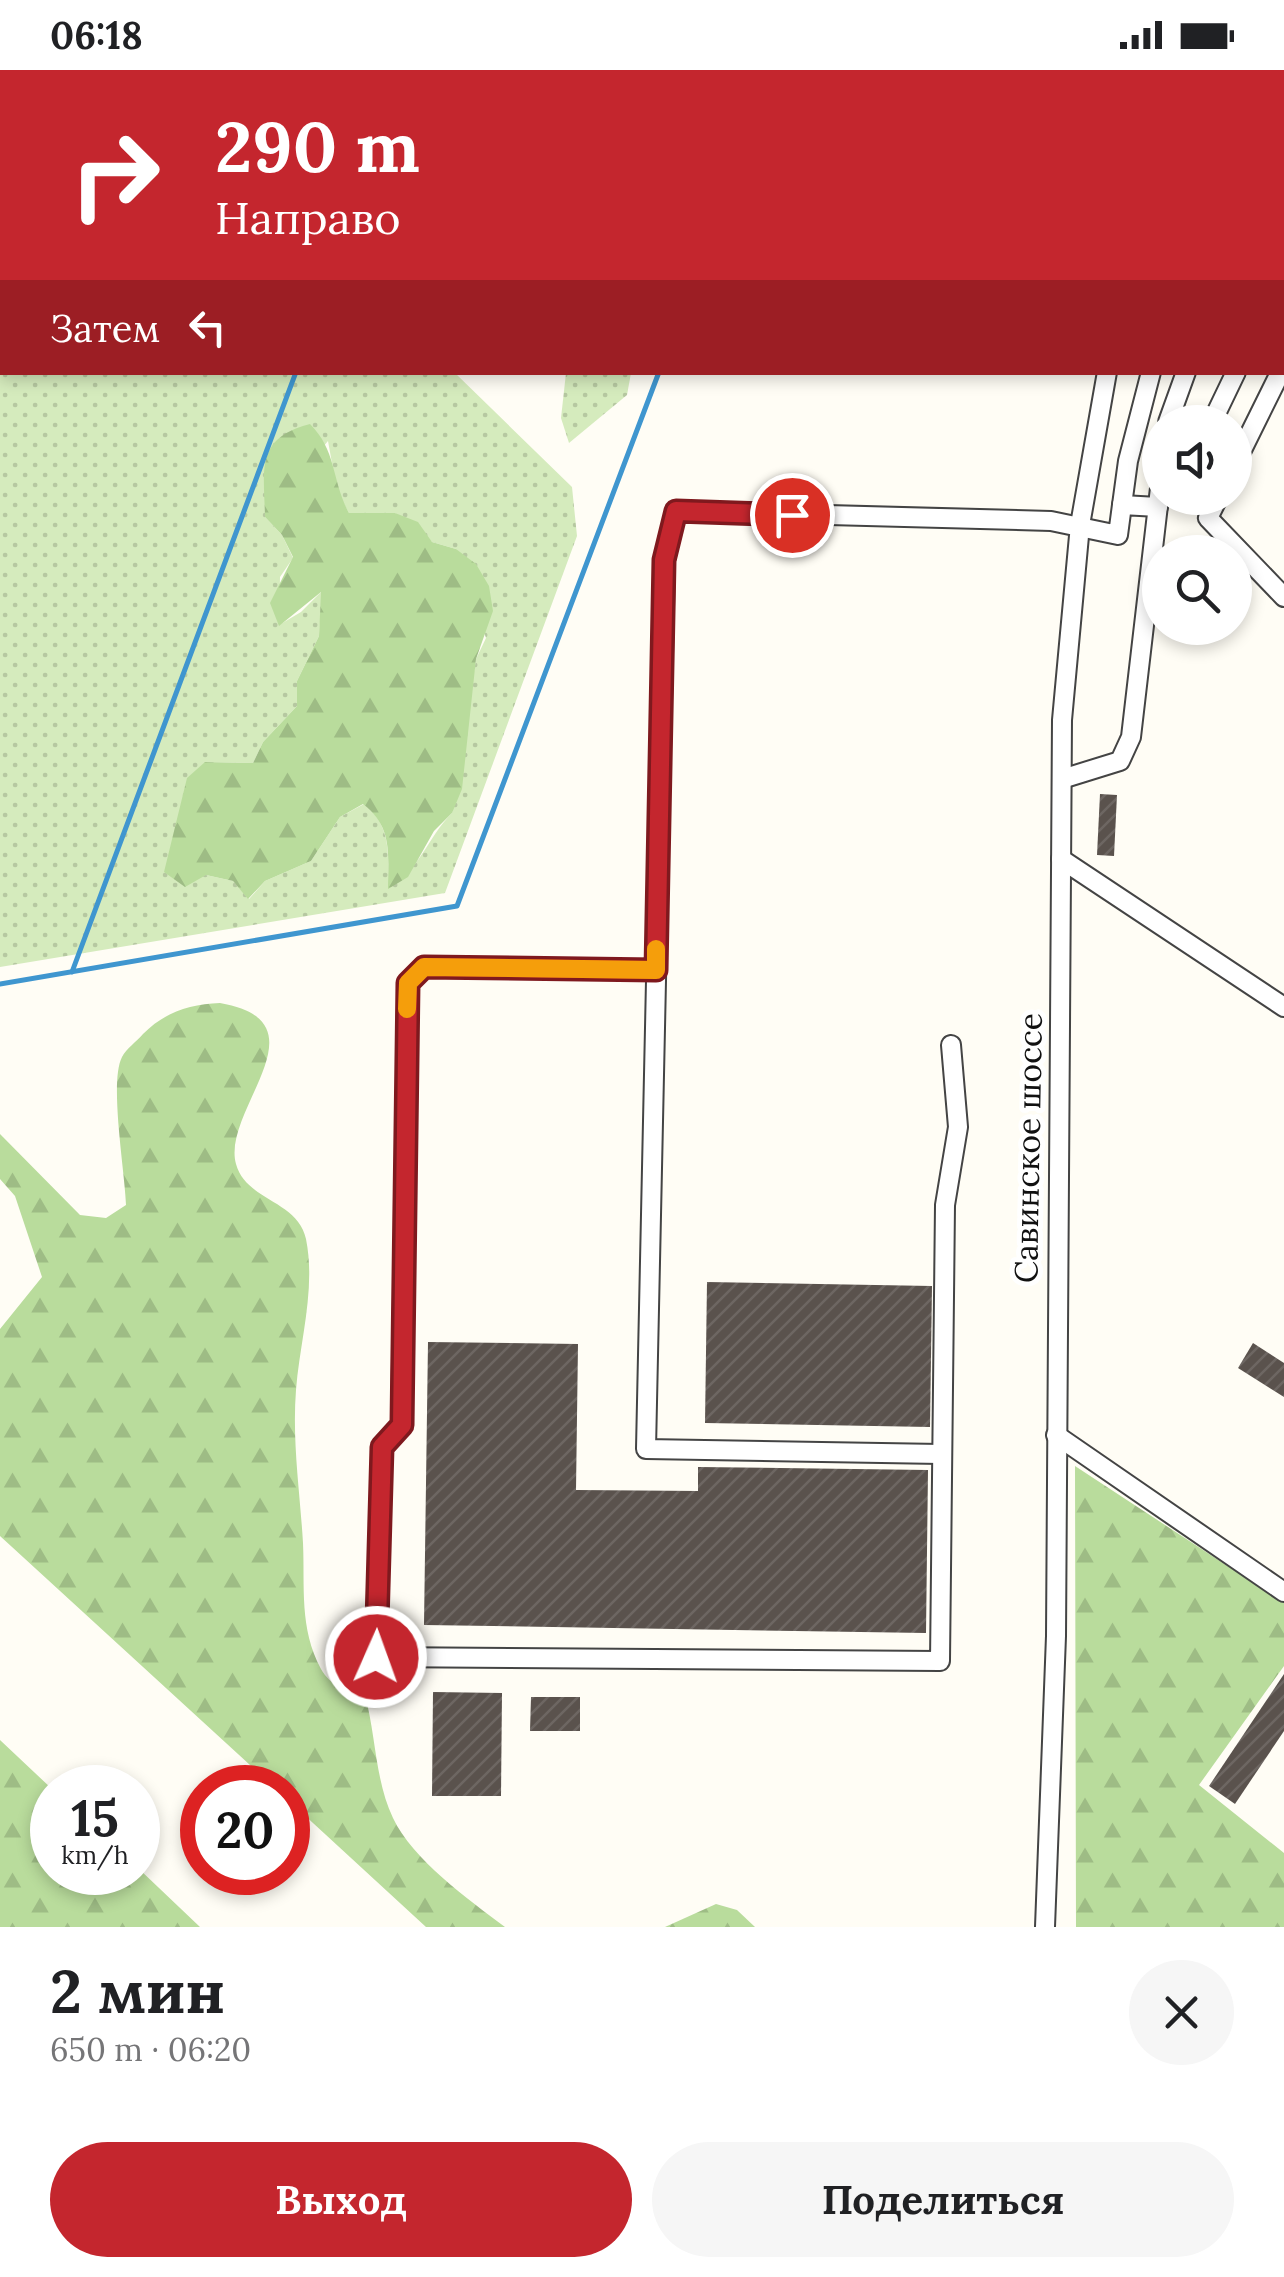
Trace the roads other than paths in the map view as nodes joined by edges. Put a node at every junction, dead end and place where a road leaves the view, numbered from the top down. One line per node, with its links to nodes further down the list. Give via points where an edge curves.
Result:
1 (1106, 375): 13 (street, Савинское шоссе)
2 (1150, 375): 10 (street)
3 (1185, 375): 6 (street)
4 (1235, 375): 7 (street)
5 (1279, 375): 8 (street)
6 (1174, 405)
7 (1220, 405)
8 (1252, 430)
9 (1142, 501): 10 (street)
10 (1122, 504): 13 (street, via 1118,535)
11 (1157, 515): 15 (street, via 1131,737 1120,761)
12 (1210, 515): 14 (street)
13 (1080, 525): 15 (street, Савинское шоссе); 17 (street, via 676,511 664,560)
14 (1284, 598)
15 (1062, 779): 16 (street, Савинское шоссе)
16 (1061, 859): 18 (street); 20 (street, Савинское шоссе)
17 (656, 970): 21 (street, via 646,1449); 21 (street, via 424,967 408,983 402,1425 382,1447 376,1657 940,1661)
18 (1284, 1008)
19 (951, 1045): 21 (street, via 958,1127 945,1205)
20 (1056, 1435): 22 (street); 23 (street, Савинское шоссе)
21 (941, 1454)
22 (1284, 1592)
23 (1045, 1927)

